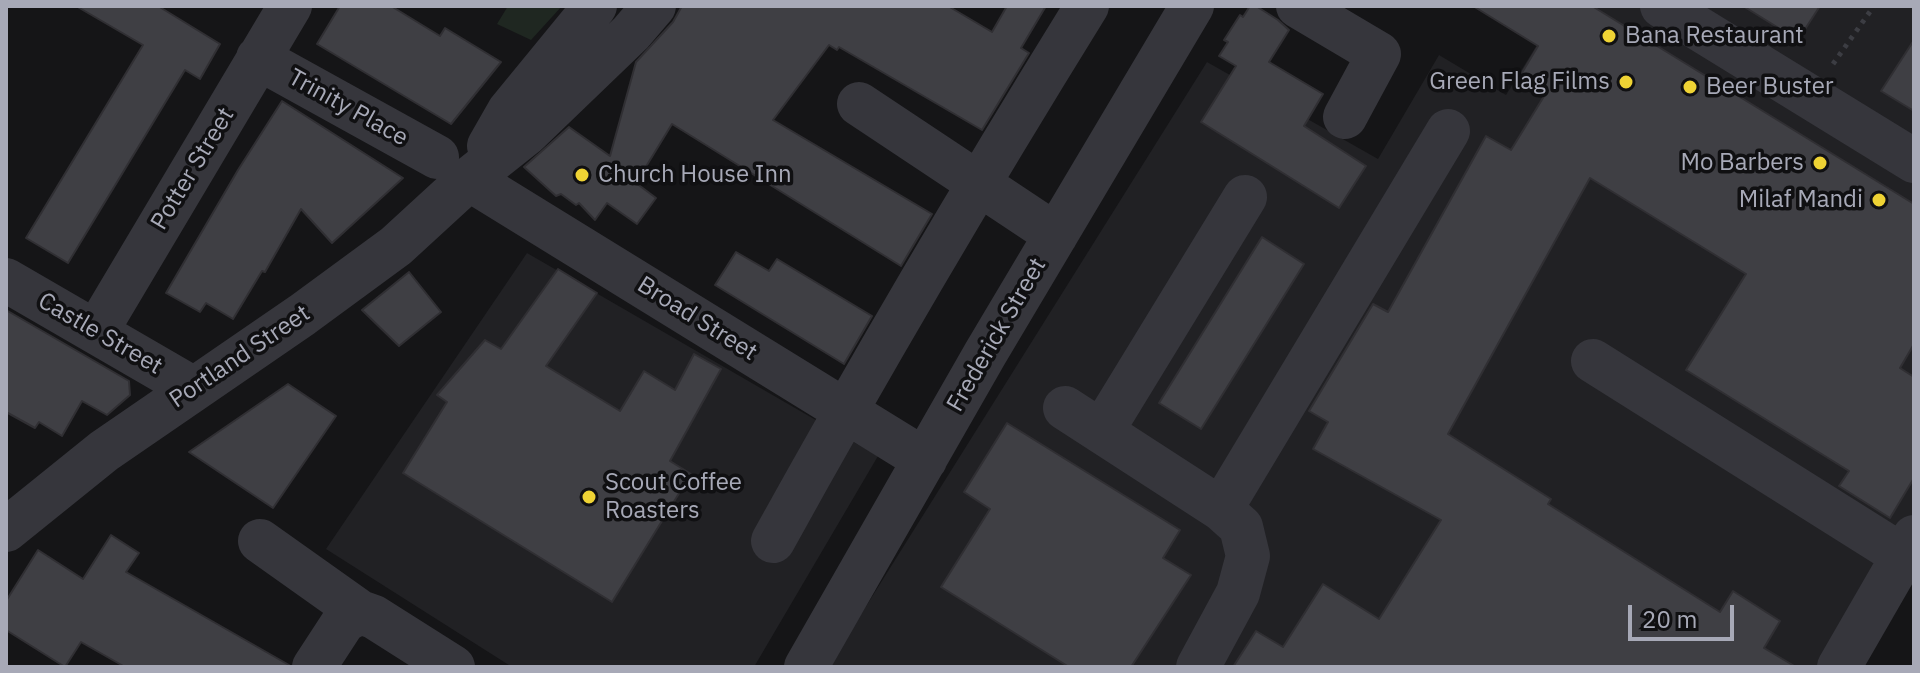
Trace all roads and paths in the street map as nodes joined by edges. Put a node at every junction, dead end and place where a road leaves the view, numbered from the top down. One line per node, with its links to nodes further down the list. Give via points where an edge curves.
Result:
1 (290, 6): 9 (street, Potter Street)
2 (595, 6): 15 (street, Portland Street, via 509,111)
3 (1087, 6): 16 (street)
4 (1192, 6): 18 (street, Frederick Street)
5 (1298, 6): 12 (street, via 1379,54)
6 (1662, 6): 14 (street)
7 (1874, 6): 10 (path)
8 (633, 15): 15 (street, Portland Street, via 527,133)
9 (258, 58): 15 (street, Trinity Place); 20 (street, Potter Street)
10 (1835, 60)
11 (859, 104): 16 (street)
12 (1345, 117)
13 (1448, 131): 27 (street)
14 (1914, 161)
15 (453, 168): 22 (street, Portland Street, via 396,246); 24 (street, Broad Street)
16 (978, 183): 18 (street); 24 (street)
17 (1245, 197): 25 (street)
18 (1056, 235): 26 (street, Frederick Street)
19 (6, 280): 20 (street, Castle Street)
20 (96, 332): 22 (street, Castle Street)
21 (1593, 361): 31 (street)
22 (194, 389): 28 (street, Portland Street, via 104,451)
23 (1065, 408): 25 (street)
24 (845, 411): 26 (street, Broad Street); 30 (street)
25 (1102, 431): 27 (street)
26 (925, 460): 35 (street, Frederick Street)
27 (1221, 509): 36 (street, via 1241,527 1248,556 1238,593)
28 (6, 530)
29 (260, 541): 32 (street)
30 (773, 541)
31 (1909, 546): 37 (street)
32 (360, 612): 33 (street, via 344,621); 34 (street)
33 (314, 667)
34 (453, 667)
35 (806, 667)
36 (1198, 667)
37 (1839, 667)

